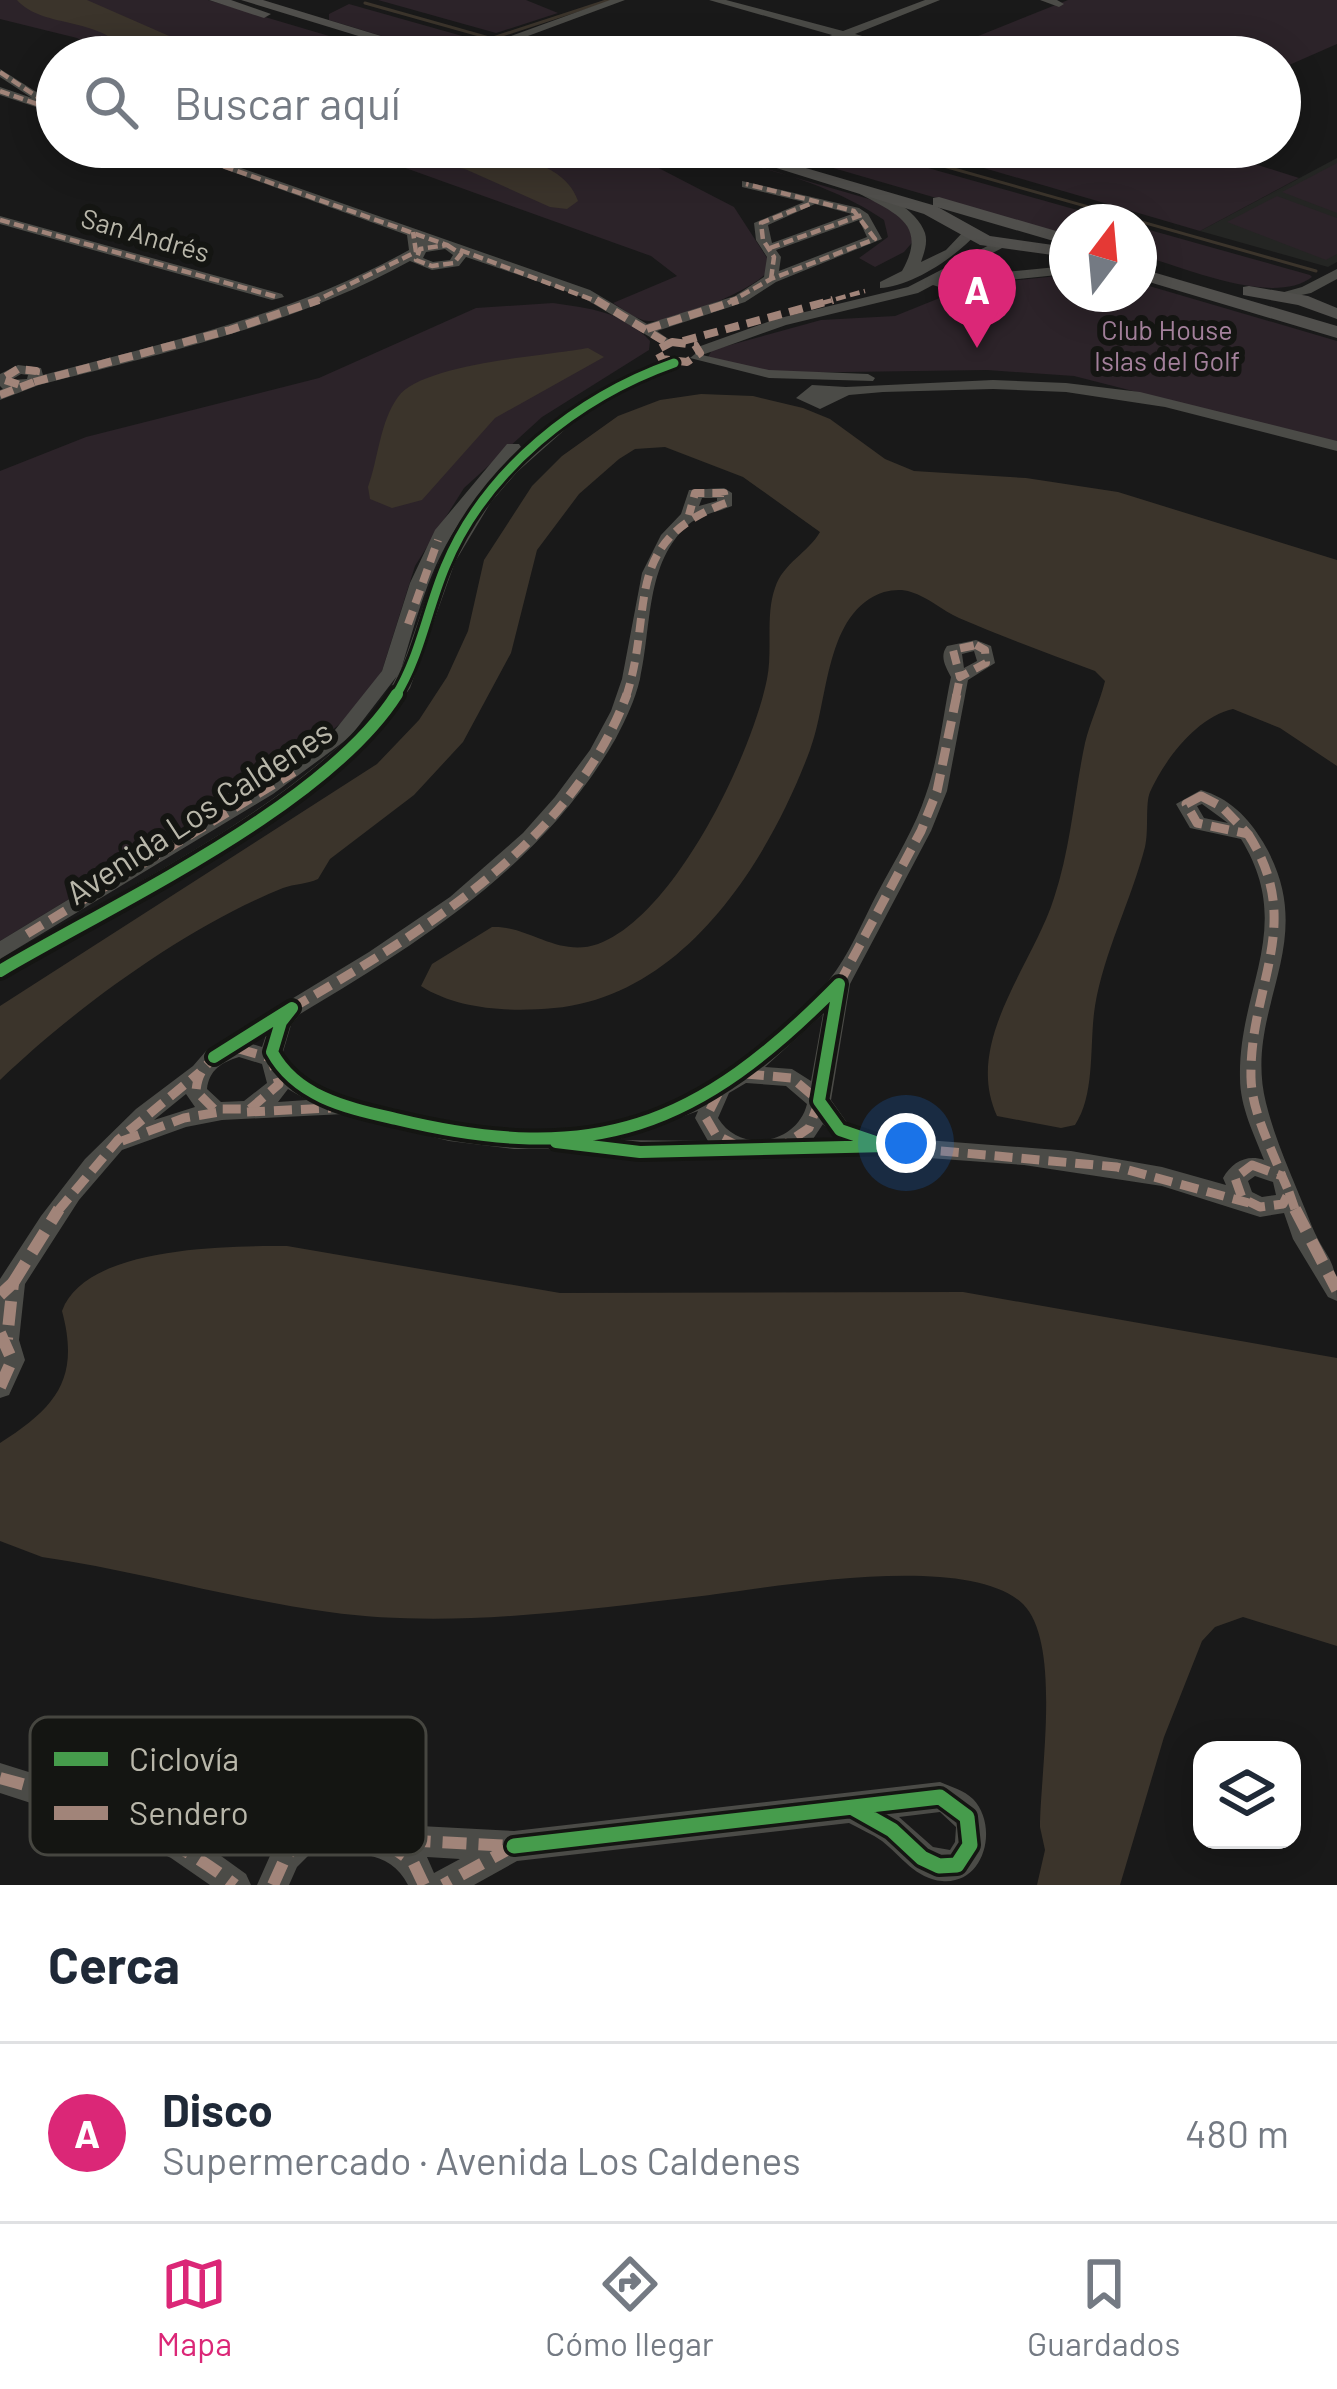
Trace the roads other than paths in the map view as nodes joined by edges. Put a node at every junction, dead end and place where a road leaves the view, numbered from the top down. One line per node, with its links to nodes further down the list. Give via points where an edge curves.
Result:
1 (216, 0): 7 (street)
2 (248, 0): 8 (street)
3 (620, 0): 9 (street)
4 (713, 0): 6 (street)
5 (935, 0): 6 (street)
6 (844, 34): 10 (street); 11 (street)
7 (339, 36)
8 (371, 36)
9 (517, 36)
10 (839, 36)
11 (851, 36)
12 (0, 72): 14 (street)
13 (0, 92): 15 (street)
14 (36, 97)
15 (36, 104)
16 (229, 168): 26 (street)
17 (787, 168): 20 (street)
18 (822, 168): 23 (street)
19 (746, 184): 21 (street)
20 (865, 191): 27 (street, via 941,214); 29 (street, via 901,212)
21 (815, 202): 22 (street); 32 (street, via 761,223)
22 (862, 215): 32 (street); 47 (street, via 875,239 869,244)
23 (997, 220): 25 (street); 27 (street, via 972,223)
24 (0, 224): 36 (street, San Andrés)
25 (1034, 230): 28 (street); 30 (street, via 1027,242)
26 (413, 232): 31 (street); 34 (street)
27 (968, 232): 30 (street); 35 (street, Avenida Los Caldenes)
28 (1049, 235)
29 (923, 242): 35 (street); 46 (street)
30 (1005, 245): 33 (street); 37 (street)
31 (453, 248): 34 (street); 38 (street, via 461,257); 40 (street)
32 (770, 248): 47 (street)
33 (1049, 250)
34 (416, 253): 38 (street, via 419,263); 45 (street)
35 (951, 253): 37 (street); 46 (street, Avenida Los Caldenes)
36 (114, 256): 51 (street, San Andrés); 52 (street, San Andrés)
37 (970, 260): 43 (street); 49 (street)
38 (440, 266): 40 (street); 45 (street)
39 (1049, 271): 43 (street)
40 (522, 272): 56 (street, via 585,293)
41 (1337, 272): 48 (street)
42 (1157, 273): 50 (street)
43 (1007, 274): 49 (street)
44 (1157, 275): 54 (street)
45 (376, 277): 51 (street)
46 (906, 277): 58 (street, Avenida Los Caldenes)
47 (771, 279): 56 (street, via 740,298)
48 (1317, 284): 50 (street); 53 (street)
49 (926, 285): 59 (street, via 781,322)
50 (1277, 296): 53 (street)
51 (283, 306): 52 (street); 55 (street)
52 (256, 308): 55 (street)
53 (1329, 310): 54 (street, via 1319,320)
54 (1297, 320): 57 (street)
55 (242, 326): 61 (street, via 93,366)
56 (647, 329): 58 (street)
57 (1337, 332)
58 (669, 345): 59 (street); 60 (street, via 662,359); 68 (street, Avenida Los Caldenes, via 528,434 468,495 432,553 391,672 342,734 266,790)
59 (698, 354): 60 (street, Avenida Los Caldenes); 62 (street, via 793,376)
60 (674, 363): 69 (street, Avenida Los Caldenes, via 562,424 498,483 461,531 401,691 357,742 304,784)
61 (12, 378)
62 (1102, 379)
63 (847, 391): 64 (street, via 990,382 1085,388)
64 (1337, 446)
65 (689, 515): 71 (street, via 664,542 649,577 623,704 552,816 452,909)
66 (960, 676): 70 (street, via 937,791)
67 (1248, 834): 79 (street, via 1268,861 1281,906 1251,1078)
68 (0, 951)
69 (0, 971)
70 (839, 984): 74 (street); 76 (street)
71 (292, 1008): 72 (street); 73 (street, via 274,1038)
72 (207, 1064): 73 (street, via 251,1049); 78 (street, via 196,1091); 81 (street)
73 (278, 1066): 77 (street, via 295,1084); 78 (street, via 273,1094)
74 (746, 1074): 75 (street); 76 (street, via 792,1078)
75 (718, 1094): 80 (street, via 647,1123); 84 (street, via 709,1127)
76 (819, 1101): 82 (street, via 803,1136); 83 (street, via 840,1130)
77 (355, 1108): 78 (street); 80 (street, via 465,1136)
78 (230, 1112): 81 (street)
79 (1266, 1131): 85 (street); 86 (street)
80 (556, 1142): 84 (street, via 640,1152)
81 (117, 1144): 90 (street)
82 (779, 1146): 83 (street); 84 (street)
83 (887, 1146): 87 (street, via 1084,1166)
84 (744, 1148)
85 (1242, 1170): 86 (street, via 1268,1167); 87 (street); 88 (street, via 1234,1184)
86 (1285, 1184): 88 (street, via 1283,1204); 89 (street)
87 (1198, 1188): 88 (street)
88 (1254, 1205): 89 (street)
89 (1302, 1232): 91 (street)
90 (7, 1289): 92 (street)
91 (1337, 1290)
92 (3, 1336): 93 (street, via 12,1365)
93 (0, 1387)
94 (0, 1778): 95 (street)
95 (30, 1787)
96 (854, 1808): 98 (street)
97 (426, 1843): 98 (street)
98 (514, 1846): 105 (street)
99 (196, 1855): 102 (street)
100 (287, 1855): 103 (street)
101 (403, 1855): 104 (street)
102 (235, 1885)
103 (273, 1885)
104 (424, 1885)
105 (443, 1885)

